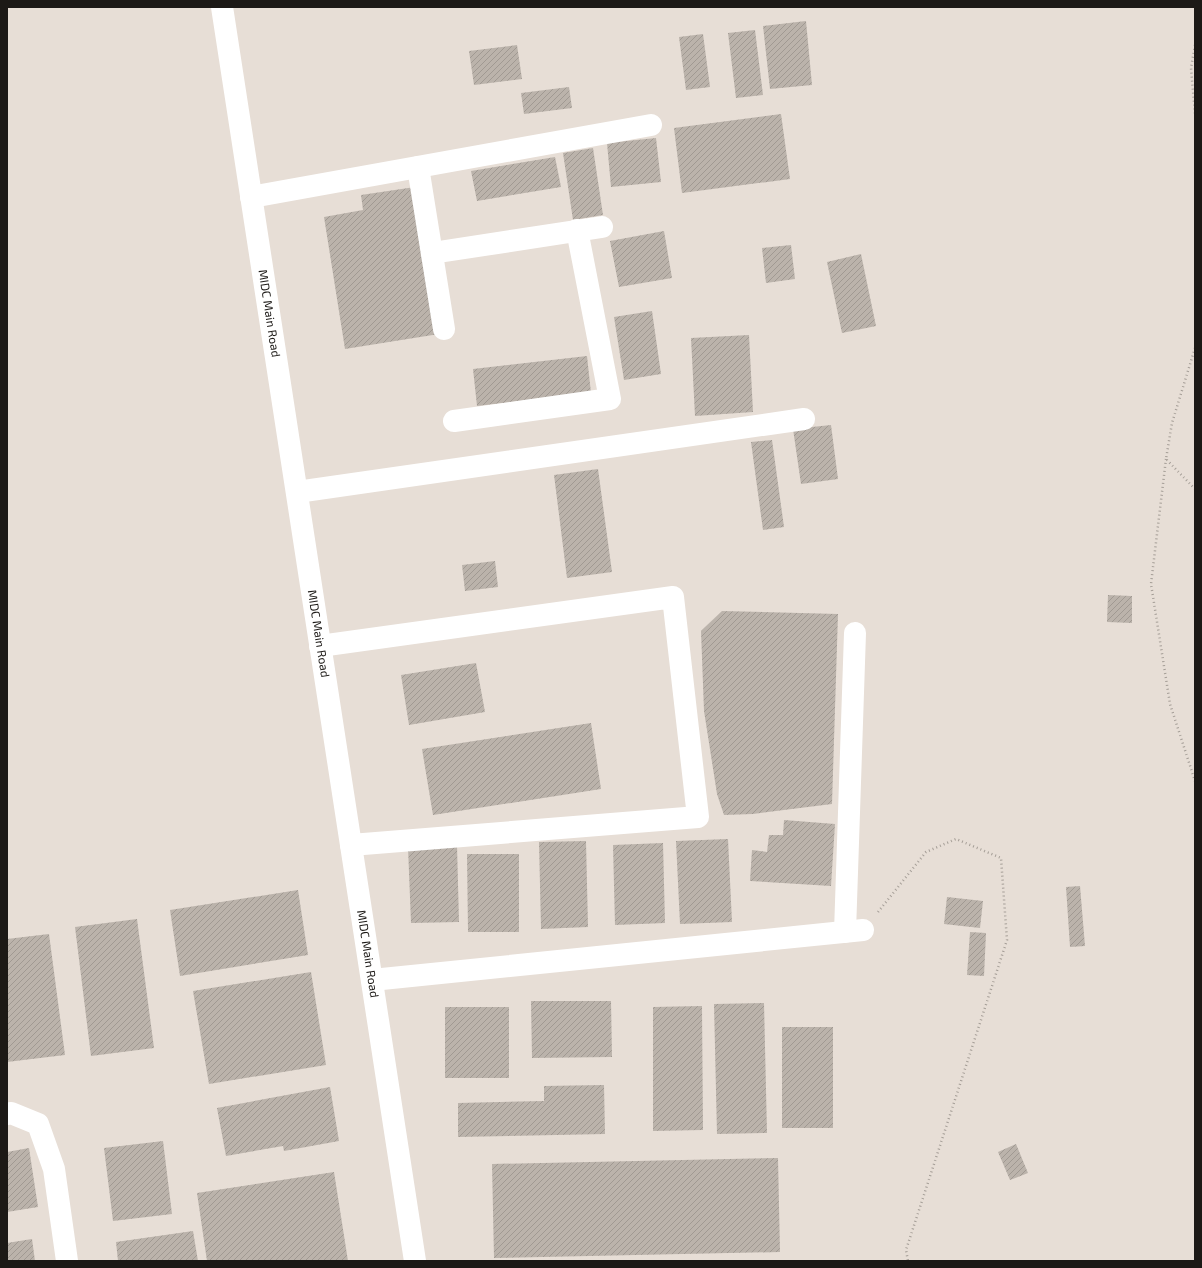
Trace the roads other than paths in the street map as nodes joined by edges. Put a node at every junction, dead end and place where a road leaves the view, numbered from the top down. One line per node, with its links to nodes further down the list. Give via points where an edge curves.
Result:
1 (222, 7): 4 (street, MIDC Main Road)
2 (651, 125): 3 (street)
3 (418, 167): 4 (street); 7 (street)
4 (252, 197): 11 (street, MIDC Main Road)
5 (602, 227): 6 (street)
6 (577, 230): 7 (street); 10 (street, via 610,399)
7 (432, 252): 8 (street)
8 (444, 329)
9 (804, 420): 11 (street)
10 (454, 421)
11 (296, 492): 13 (street, MIDC Main Road)
12 (855, 633): 15 (street, via 854,931)
13 (320, 646): 14 (street, MIDC Main Road); 14 (street, via 672,598 698,817)
14 (351, 845): 15 (street, MIDC Main Road)
15 (372, 980): 18 (street, MIDC Main Road)
16 (7, 1114): 17 (street, via 11,1113 38,1124 54,1169)
17 (67, 1261)
18 (414, 1261)

